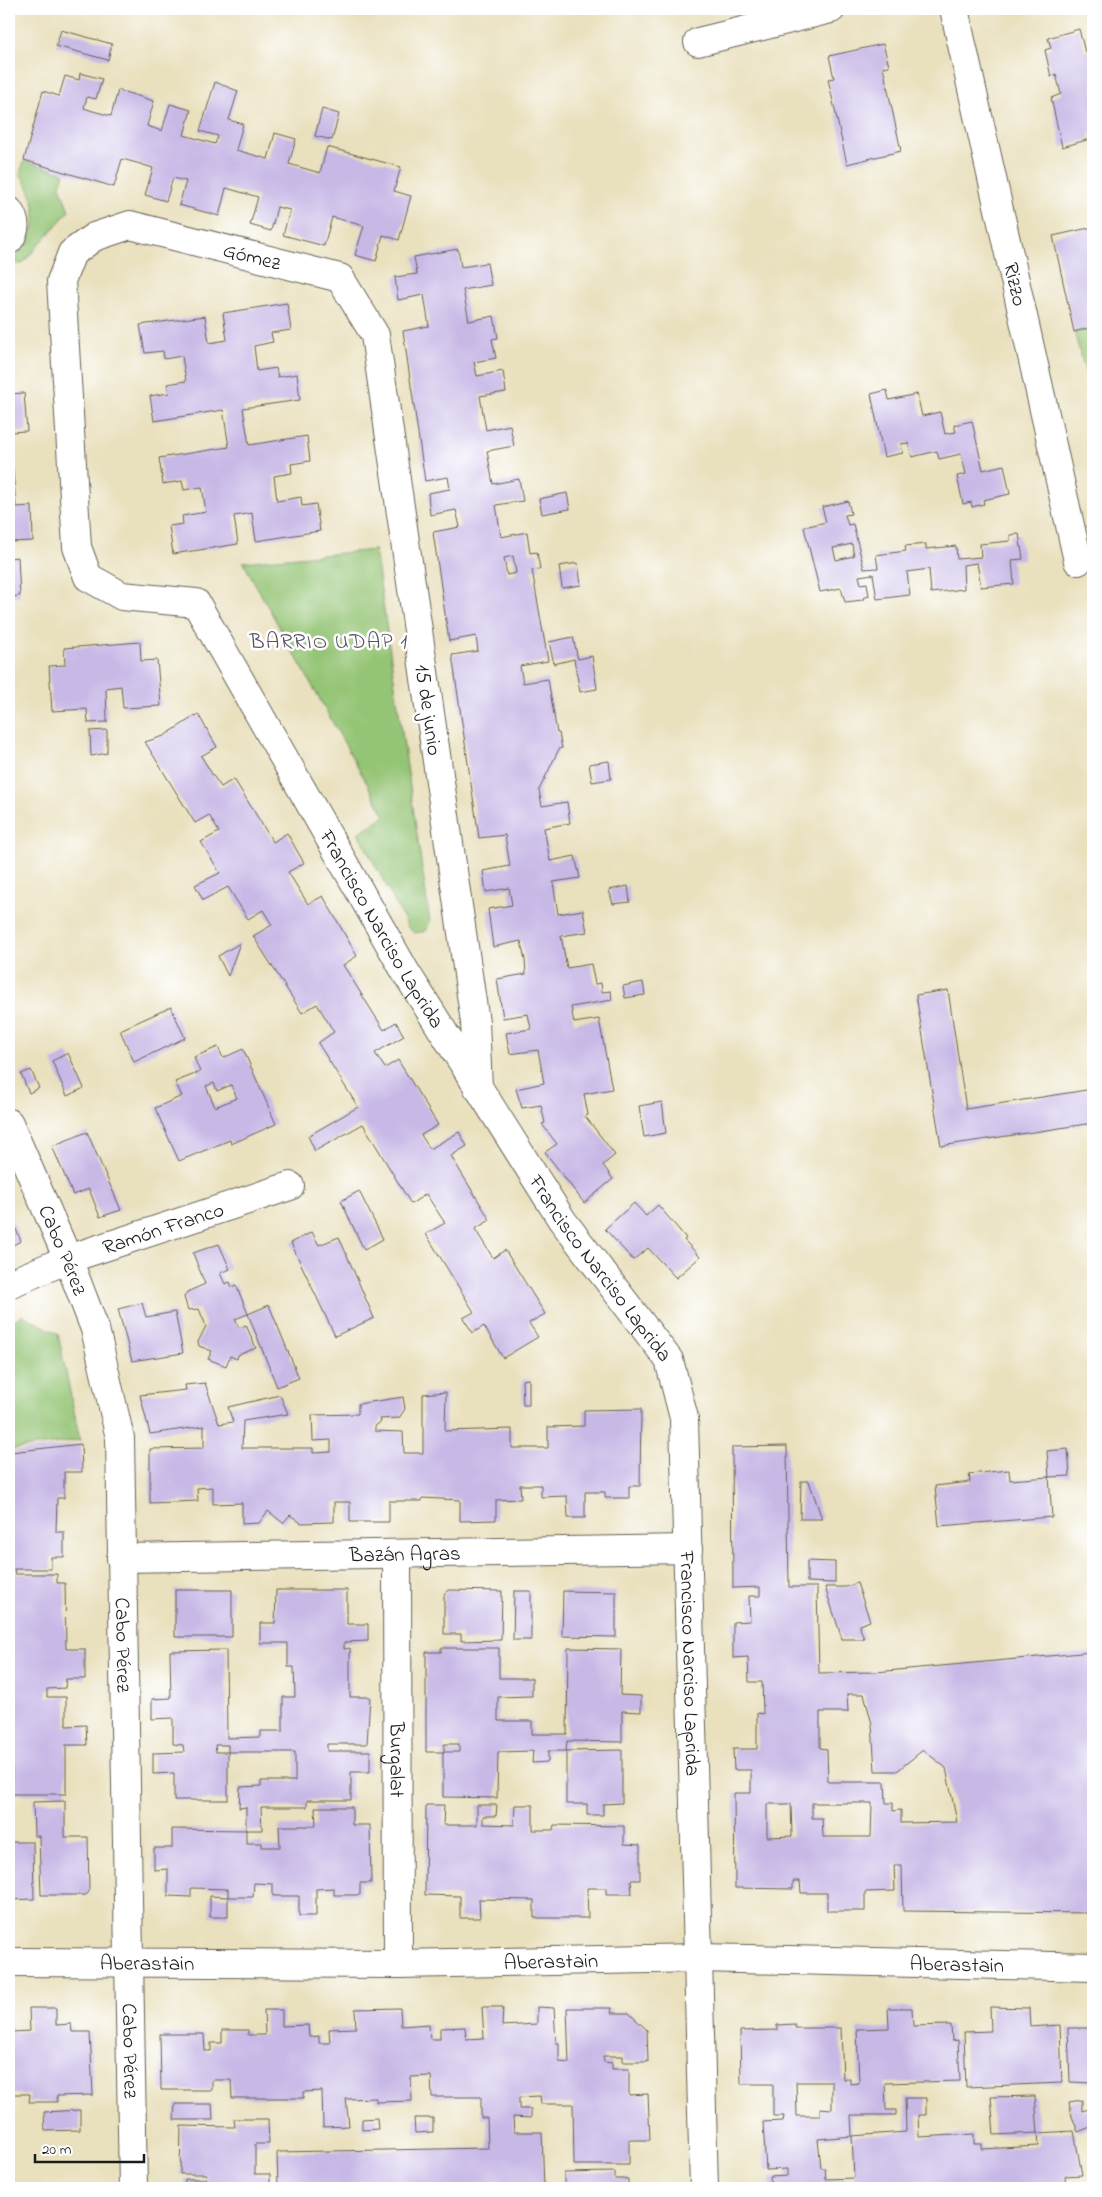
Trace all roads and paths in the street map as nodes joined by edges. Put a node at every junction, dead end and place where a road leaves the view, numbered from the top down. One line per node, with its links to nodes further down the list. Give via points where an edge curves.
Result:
1 (831, 9): 3 (street)
2 (954, 9): 7 (street, Rizzo)
3 (698, 42)
4 (9, 211): 5 (street, via 15,229)
5 (9, 240)
6 (359, 307): 8 (street, Gómez, via 340,278 130,225 94,237 72,253 61,280 77,546 88,577); 9 (street, 15 de junio, via 375,335 475,1022)
7 (1078, 560)
8 (122, 596): 9 (street, Francisco Narciso Laprida, via 196,602 404,971)
9 (478, 1088): 14 (street, Francisco Narciso Laprida, via 562,1220 670,1360 684,1418)
10 (9, 1124): 12 (street, Cabo Pérez)
11 (290, 1186): 12 (street, Ramón Franco)
12 (68, 1259): 13 (street, Ramón Franco); 16 (street, Cabo Pérez, via 95,1329 120,1438)
13 (9, 1284)
14 (688, 1549): 15 (street, Bazán Agras); 17 (street, Francisco Narciso Laprida)
15 (397, 1555): 16 (street, Bazán Agras); 20 (street, Burgalat)
16 (121, 1558): 19 (street, Cabo Pérez)
17 (699, 1958): 20 (street, Aberastain); 21 (street, Aberastain); 23 (street, Francisco Narciso Laprida)
18 (9, 1962): 19 (street, Aberastain)
19 (127, 1962): 20 (street, Aberastain); 22 (street, Cabo Pérez)
20 (398, 1964)
21 (1093, 1967)
22 (133, 2188)
23 (704, 2188)

